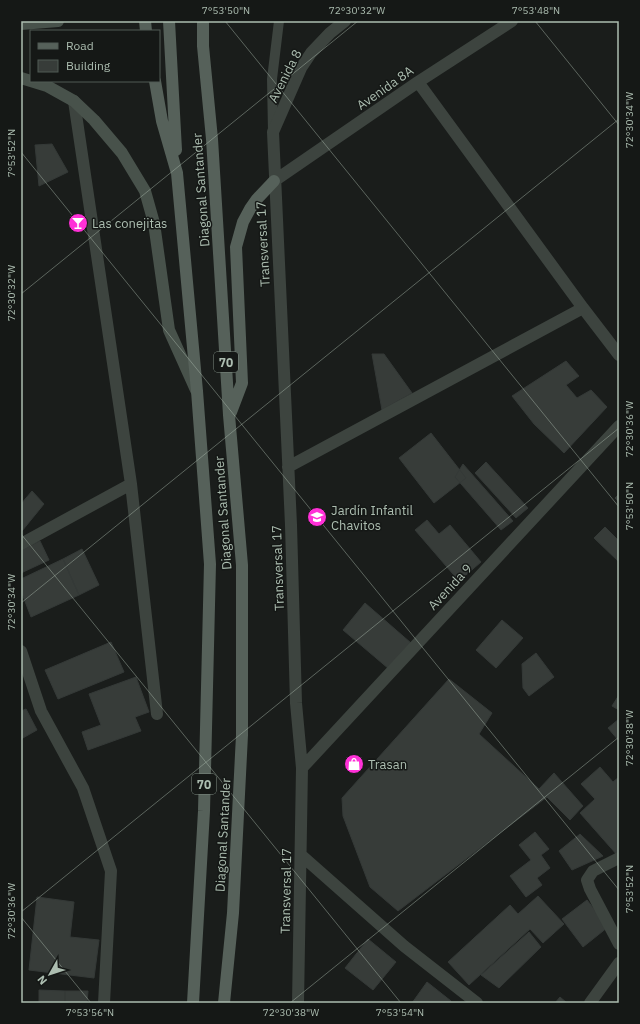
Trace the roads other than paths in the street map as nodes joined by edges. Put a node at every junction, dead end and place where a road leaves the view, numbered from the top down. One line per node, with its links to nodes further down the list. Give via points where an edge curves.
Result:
1 (58, 21): 7 (street)
2 (169, 21): 13 (main road)
3 (203, 21): 18 (main road, Diagonal Santander / 70)
4 (279, 21): 12 (lane, via 272,80)
5 (345, 21): 12 (street, Avenida 8, via 311,53 301,68)
6 (512, 21): 10 (street, Avenida 8A)
7 (21, 24)
8 (34, 82): 11 (street, via 47,86)
9 (155, 82): 13 (main road, Diagonal Santander / 70, via 162,121)
10 (418, 82): 14 (street, Avenida 8A); 15 (street)
11 (74, 102): 17 (street, via 94,120 122,153 146,191 154,223 169,330); 21 (street)
12 (273, 132): 14 (street, Transversal 17)
13 (177, 173): 17 (main road, Diagonal Santander / 70)
14 (274, 181): 18 (main road, via 250,209 236,246 242,383); 20 (street, Transversal 17)
15 (583, 308): 16 (street); 20 (street)
16 (619, 355)
17 (197, 392): 31 (main road, Diagonal Santander / 70, via 210,564 204,811)
18 (229, 414): 32 (main road, Diagonal Santander / 70, via 242,565 242,735 233,913)
19 (619, 426): 25 (street, Avenida 9)
20 (288, 467): 25 (street, Transversal 17, via 296,703)
21 (131, 484): 22 (street); 24 (street)
22 (21, 544)
23 (21, 651): 30 (street, via 41,711 83,788 111,871)
24 (157, 714)
25 (302, 768): 26 (street, Transversal 17)
26 (301, 855): 33 (street, Transversal 17); 34 (street, via 404,946)
27 (619, 858): 28 (street, via 593,871 587,880)
28 (619, 944)
29 (619, 963): 35 (street)
30 (104, 1003)
31 (193, 1003)
32 (224, 1003)
33 (298, 1003)
34 (477, 1003)
35 (590, 1003)

